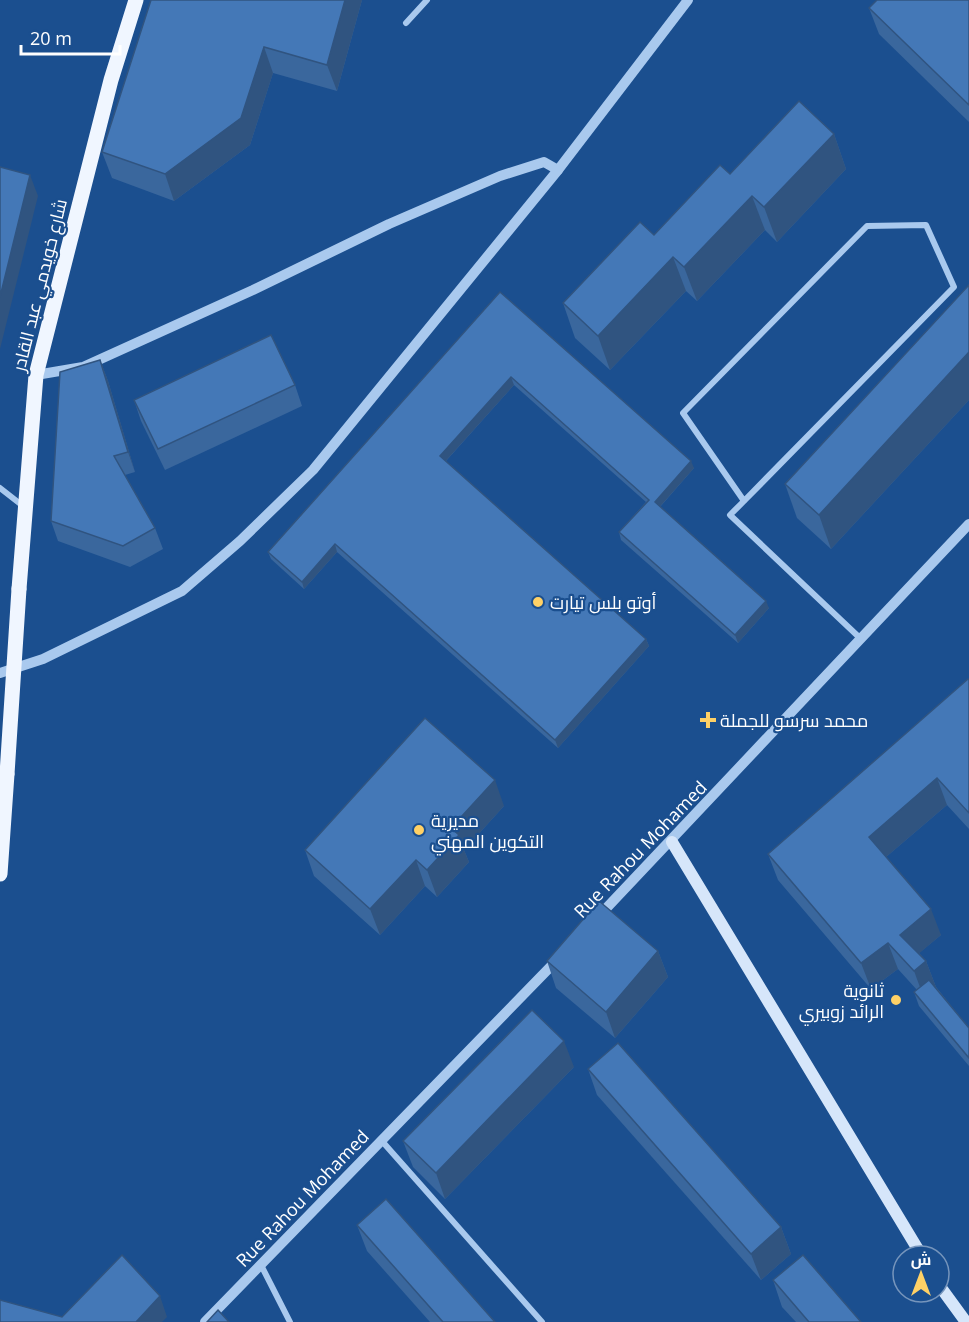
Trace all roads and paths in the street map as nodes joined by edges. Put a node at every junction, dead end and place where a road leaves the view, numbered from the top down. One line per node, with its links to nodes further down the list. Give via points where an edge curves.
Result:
1 (136, 0): 6 (main road, شارع خويدمي عبد القادر, via 111,81)
2 (427, 0): 4 (street)
3 (688, 0): 5 (street)
4 (406, 23)
5 (558, 170): 6 (street, via 544,162 501,176 83,367); 12 (street, via 313,470 240,541 182,591 43,659)
6 (36, 375): 9 (main road, شارع خويدمي عبد القادر)
7 (0, 488): 9 (street)
8 (744, 501): 8 (street, via 954,287 926,225 867,226 683,413); 11 (street, via 730,515)
9 (24, 506): 14 (main road, شارع خويدمي عبد القادر, bridge)
10 (969, 524): 11 (street, Rue Rahou Mohamed)
11 (861, 639): 13 (street, Rue Rahou Mohamed)
12 (0, 673)
13 (672, 842): 15 (street, Rue Rahou Mohamed); 18 (main road)
14 (0, 874)
15 (589, 927)
16 (564, 953): 17 (street, Rue Rahou Mohamed)
17 (381, 1140): 19 (street, Rue Rahou Mohamed); 23 (street)
18 (915, 1244)
19 (261, 1265): 21 (street, Rue Rahou Mohamed); 22 (street)
20 (951, 1301): 24 (main road)
21 (205, 1322)
22 (290, 1322)
23 (542, 1322)
24 (966, 1322)

